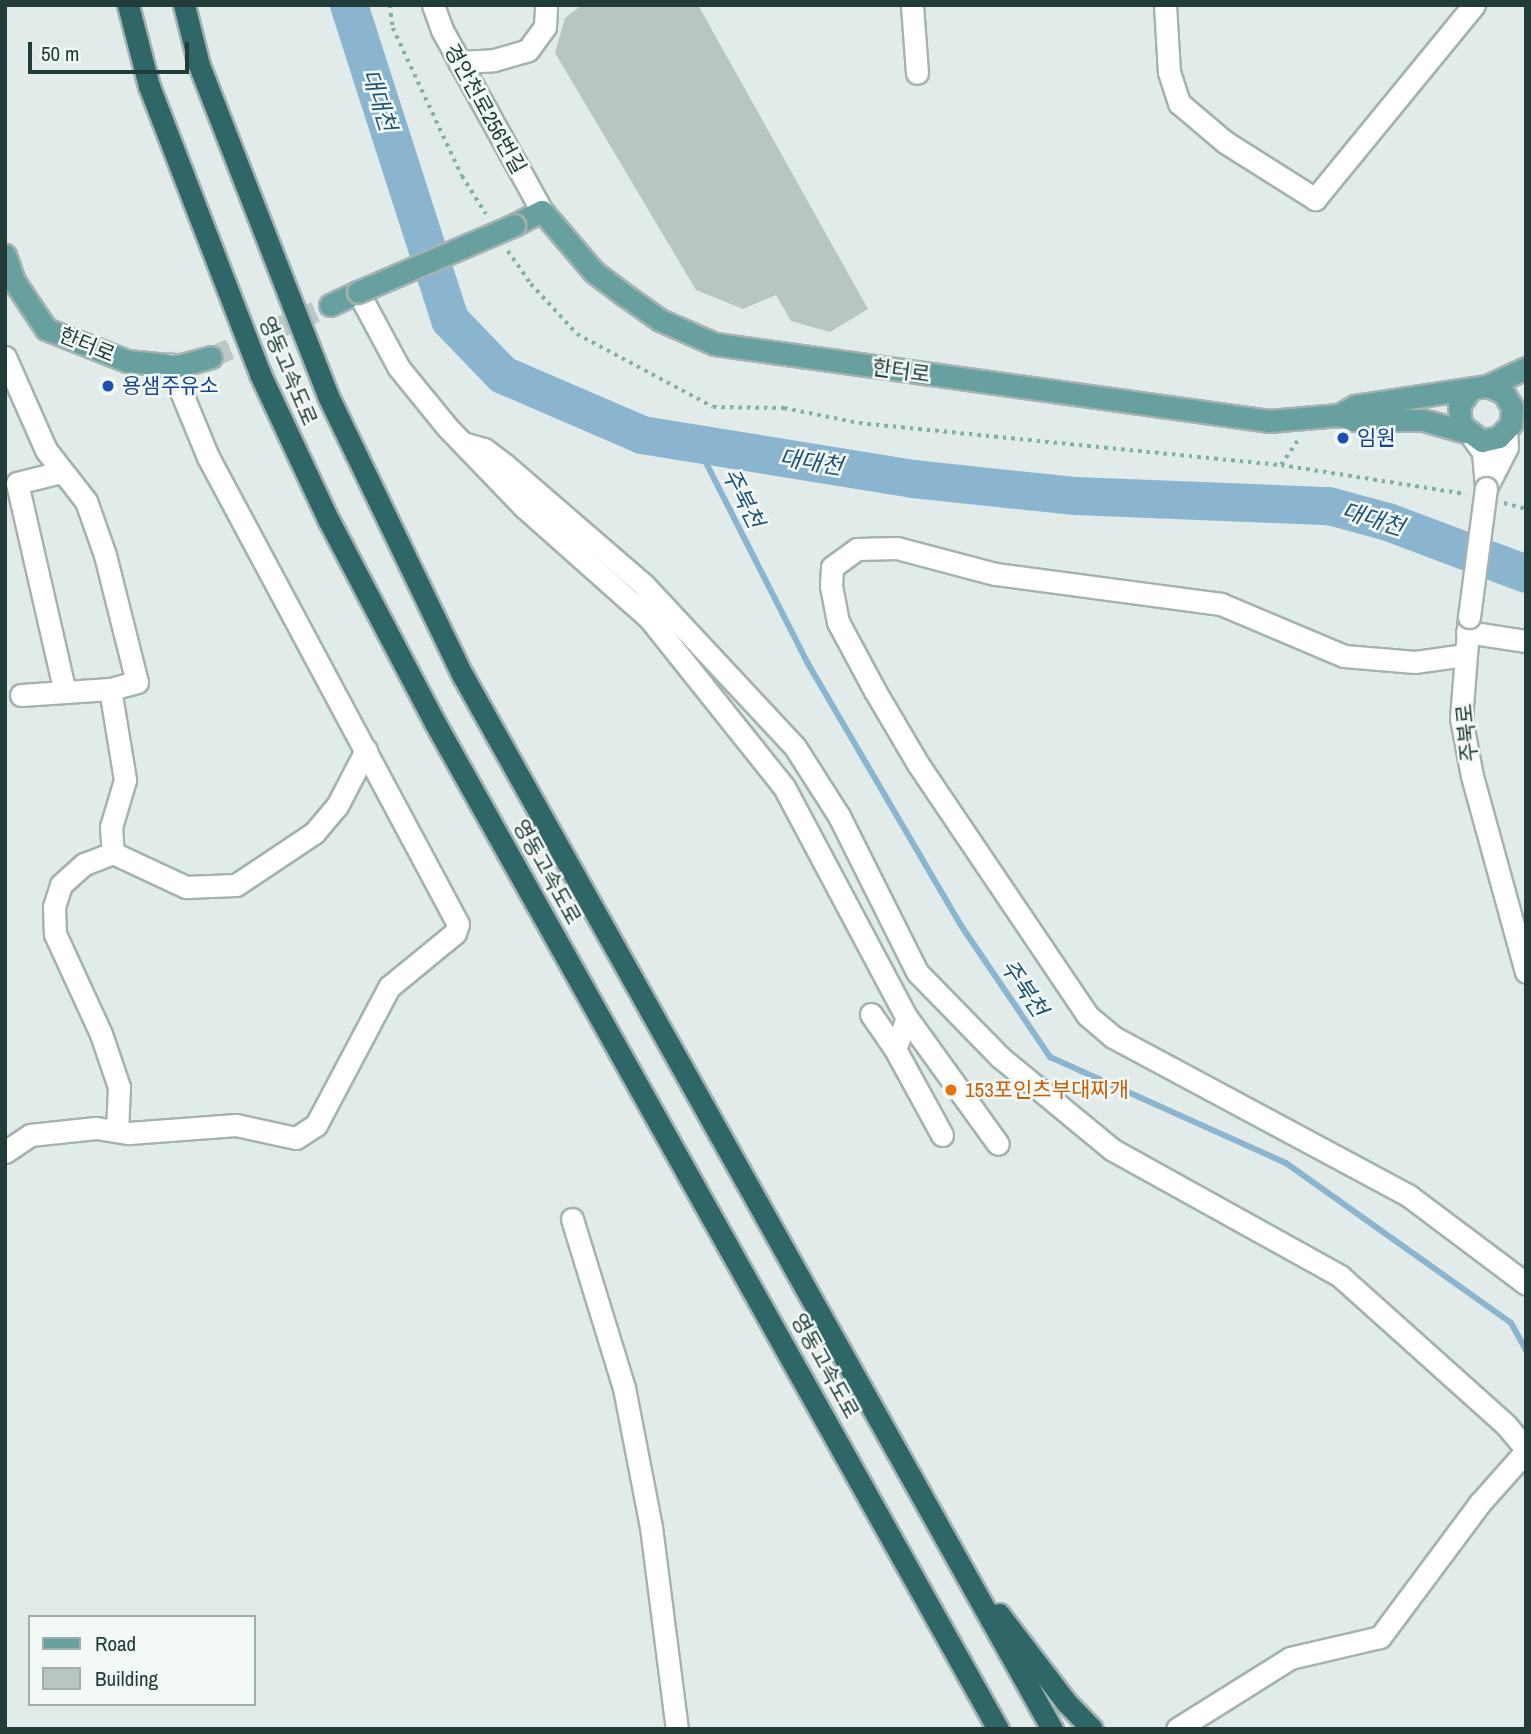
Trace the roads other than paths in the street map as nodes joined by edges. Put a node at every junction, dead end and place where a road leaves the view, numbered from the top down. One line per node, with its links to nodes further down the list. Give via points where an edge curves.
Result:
1 (128, 5): 47 (highway, 영동고속도로, via 149,86 256,362 329,522 436,723)
2 (184, 5): 45 (highway, 영동고속도로, via 199,65 328,396 463,676 779,1236)
3 (433, 5): 8 (street, 경안천로256번길)
4 (546, 5): 8 (street, via 544,27 528,50 494,61)
5 (912, 5): 9 (street)
6 (1165, 5): 7 (street, via 1169,72 1179,103 1225,142 1315,200)
7 (1474, 5)
8 (459, 62): 10 (street, 경안천로256번길)
9 (917, 74)
10 (542, 211): 12 (main road, bridge); 20 (main road, 한터로, via 594,272 660,320 715,344 1269,421)
11 (5, 256): 16 (main road, 한터로, via 14,281 46,329 127,361)
12 (358, 292): 13 (main road); 23 (street, via 399,368)
13 (331, 305)
14 (5, 356): 24 (street, via 46,450)
15 (211, 357): 16 (main road, 한터로)
16 (170, 365): 32 (street, via 208,457)
17 (1526, 368): 18 (main road, 한터로)
18 (1478, 389): 20 (main road, 한터로, via 1355,406); 21 (main road, via 1509,399); 22 (main road, via 1459,407)
19 (1526, 401): 21 (main road)
20 (1339, 415): 22 (main road, 한터로, via 1354,420 1423,420)
21 (1510, 425): 22 (main road, via 1491,440); 25 (street, 주북로, via 1507,447)
22 (1470, 435): 25 (street, 주북로, via 1483,452)
23 (463, 443): 36 (street, via 525,509 649,618 784,787); 44 (street, via 484,449 504,464 644,585 795,747 839,816 917,972 1000,1057 1113,1150 1340,1276 1506,1425)
24 (61, 471): 29 (street, via 86,501 137,682); 30 (street, via 17,483)
25 (1486, 488): 26 (street, 주북로, bridge)
26 (1468, 624): 27 (street); 28 (street, 주북로)
27 (1526, 641)
28 (1465, 655): 34 (street, 주북로, via 1461,718 1469,764); 43 (street, via 1415,662 1344,656 1222,604 995,574 897,548 857,549 832,567 838,622 875,691 918,764 1087,1015 1113,1037 1409,1196)
29 (110, 690): 30 (street); 33 (street, via 125,780 111,827)
30 (65, 692): 31 (street)
31 (20, 695)
32 (366, 750): 33 (street, via 337,806 314,834 236,886 186,887); 38 (street, via 453,908 455,933 388,987 316,1125 296,1138 236,1125)
33 (113, 853): 38 (street, via 84,864 61,886 54,907 55,934 101,1034 119,1087)
34 (1526, 972)
35 (871, 1014): 37 (street)
36 (907, 1018): 37 (street); 40 (street)
37 (895, 1049): 39 (street)
38 (117, 1131): 41 (street, via 48,1131 30,1135)
39 (942, 1135)
40 (998, 1144)
41 (5, 1152)
42 (572, 1219): 46 (street, via 625,1388 651,1527)
43 (1526, 1284)
44 (1526, 1450): 50 (street, via 1479,1504 1380,1637 1290,1658)
45 (944, 1540): 48 (highway, 영동고속도로); 49 (highway, via 1066,1702)
46 (677, 1729)
47 (998, 1729)
48 (1052, 1729)
49 (1093, 1729)
50 (1177, 1729)

